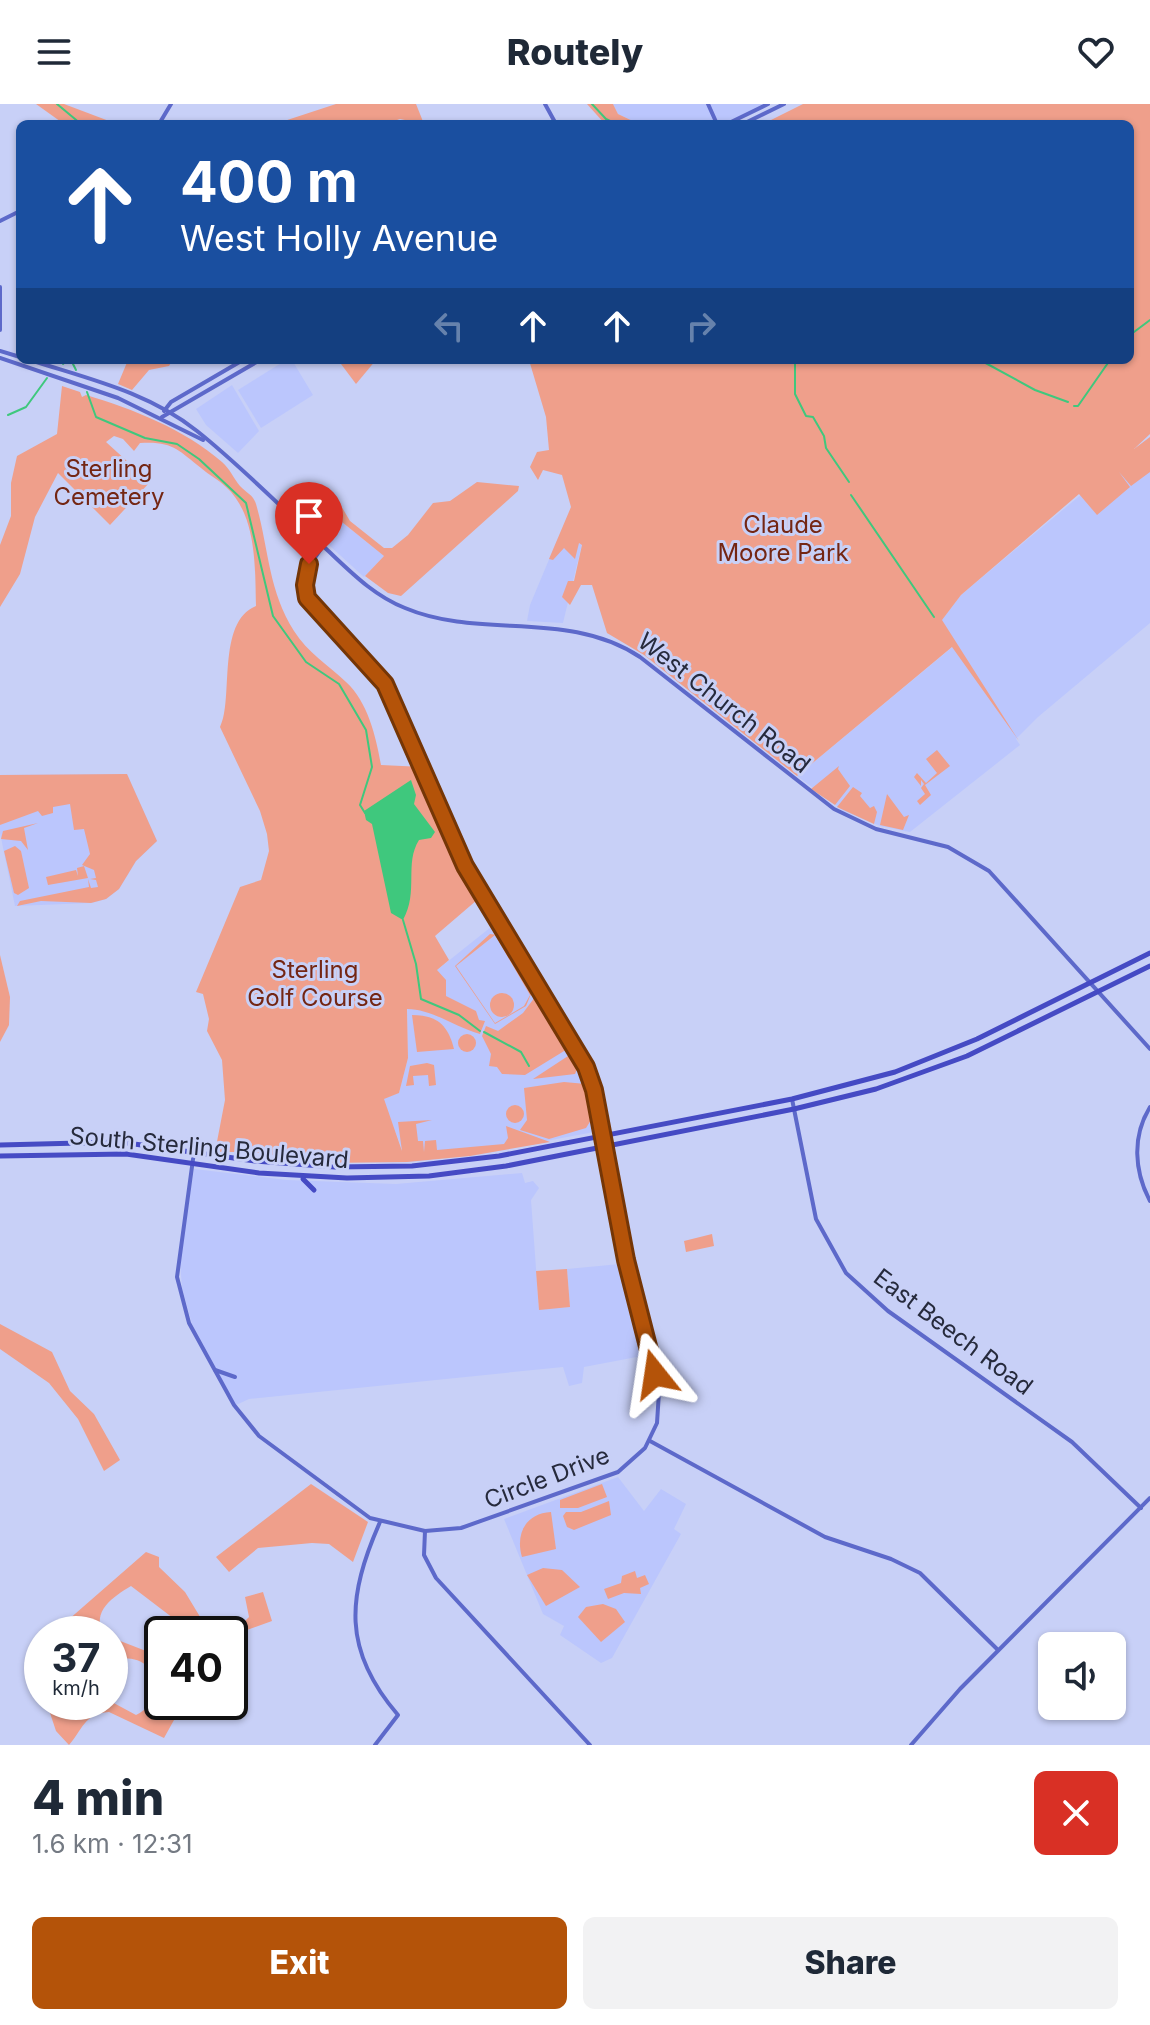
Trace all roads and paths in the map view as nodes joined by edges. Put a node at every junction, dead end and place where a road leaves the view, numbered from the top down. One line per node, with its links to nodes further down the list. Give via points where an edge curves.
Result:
1 (768, 104): 3 (street)
2 (784, 104): 4 (street)
3 (735, 120)
4 (751, 120)
5 (0, 287): 6 (street)
6 (0, 330)
7 (19, 364): 13 (street, West Church Road)
8 (43, 364): 11 (street, West Church Road)
9 (236, 364): 11 (street)
10 (253, 364): 12 (street)
11 (165, 408): 12 (street, West Church Road); 13 (street)
12 (171, 412): 13 (street); 14 (street, West Church Road)
13 (162, 417): 14 (street, West Church Road)
14 (221, 454): 15 (street, West Church Road)
15 (323, 546): 18 (street, West Church Road, via 369,589 417,613 575,630 630,650 834,809 876,829 948,847 989,871); 24 (street, via 306,571 307,598 385,684 465,866 584,1064)
16 (1150, 953): 18 (main road, South Sterling Boulevard)
17 (1150, 966): 19 (main road, South Sterling Boulevard)
18 (1091, 983): 19 (street, West Church Road); 21 (main road, South Sterling Boulevard, via 937,1056)
19 (1099, 991): 20 (street, West Church Road); 23 (main road, South Sterling Boulevard, via 940,1067)
20 (1150, 1049)
21 (792, 1099): 23 (street, East Beech Road); 24 (main road, South Sterling Boulevard)
22 (1150, 1107): 32 (street, via 1140,1125 1137,1164)
23 (794, 1109): 26 (main road, South Sterling Boulevard); 37 (street, East Beech Road, via 816,1219 846,1273 888,1311 1085,1451)
24 (602, 1136): 26 (street); 27 (main road, South Sterling Boulevard, via 474,1160 392,1166 298,1165)
25 (0, 1145): 27 (main road, South Sterling Boulevard, via 98,1142)
26 (604, 1147): 30 (main road, South Sterling Boulevard, via 452,1174); 35 (street, via 655,1374 659,1416)
27 (194, 1152): 29 (street, Circle Drive)
28 (0, 1156): 29 (main road, South Sterling Boulevard, via 107,1153)
29 (192, 1163): 30 (main road, South Sterling Boulevard); 33 (street, Circle Drive, via 177,1277 189,1323)
30 (298, 1177): 31 (main road)
31 (314, 1190)
32 (1150, 1201)
33 (214, 1370): 34 (street); 38 (street, Circle Drive, via 259,1436 350,1506)
34 (235, 1377)
35 (650, 1441): 39 (street, Circle Drive, via 630,1464 600,1480 480,1524); 40 (street, via 825,1537 920,1573)
36 (1150, 1498): 37 (street)
37 (1141, 1508): 40 (street)
38 (380, 1522): 39 (street, Circle Drive); 41 (street, via 361,1568 353,1615 366,1667 398,1715)
39 (425, 1531): 42 (street, via 424,1555 436,1578)
40 (998, 1650): 43 (street)
41 (375, 1745)
42 (590, 1745)
43 (911, 1745)

